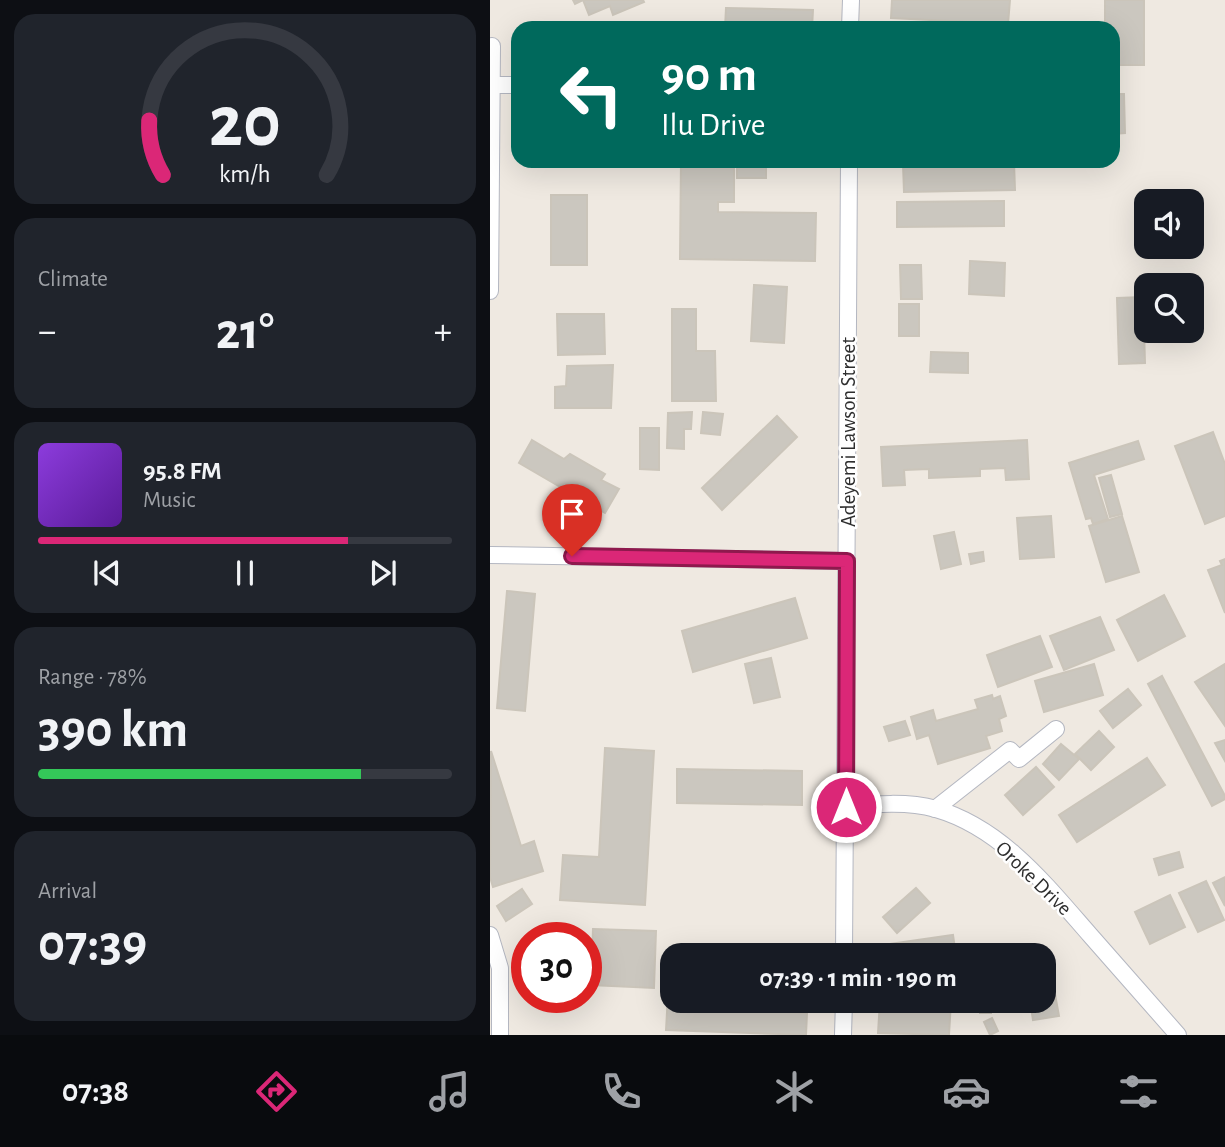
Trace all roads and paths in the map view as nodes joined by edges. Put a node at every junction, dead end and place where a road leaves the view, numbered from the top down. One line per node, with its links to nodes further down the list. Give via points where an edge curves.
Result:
1 (851, 0): 2 (street)
2 (850, 21)
3 (492, 46): 4 (street)
4 (492, 85): 5 (street); 7 (street)
5 (511, 85)
6 (849, 168): 9 (street, Adeyemi Lawson Street)
7 (490, 291)
8 (490, 555): 9 (street)
9 (847, 561): 11 (street, Adeyemi Lawson Street)
10 (1056, 729): 12 (street, via 1019,759 1010,750)
11 (846, 807): 12 (street, Oroke Drive, via 885,803); 14 (street, Adeyemi Lawson Street)
12 (935, 809): 18 (street, Oroke Drive, via 983,831 1024,862)
13 (490, 935): 16 (street, via 499,968)
14 (844, 943)
15 (844, 1013): 17 (street)
16 (500, 1035)
17 (843, 1035)
18 (1178, 1035)

